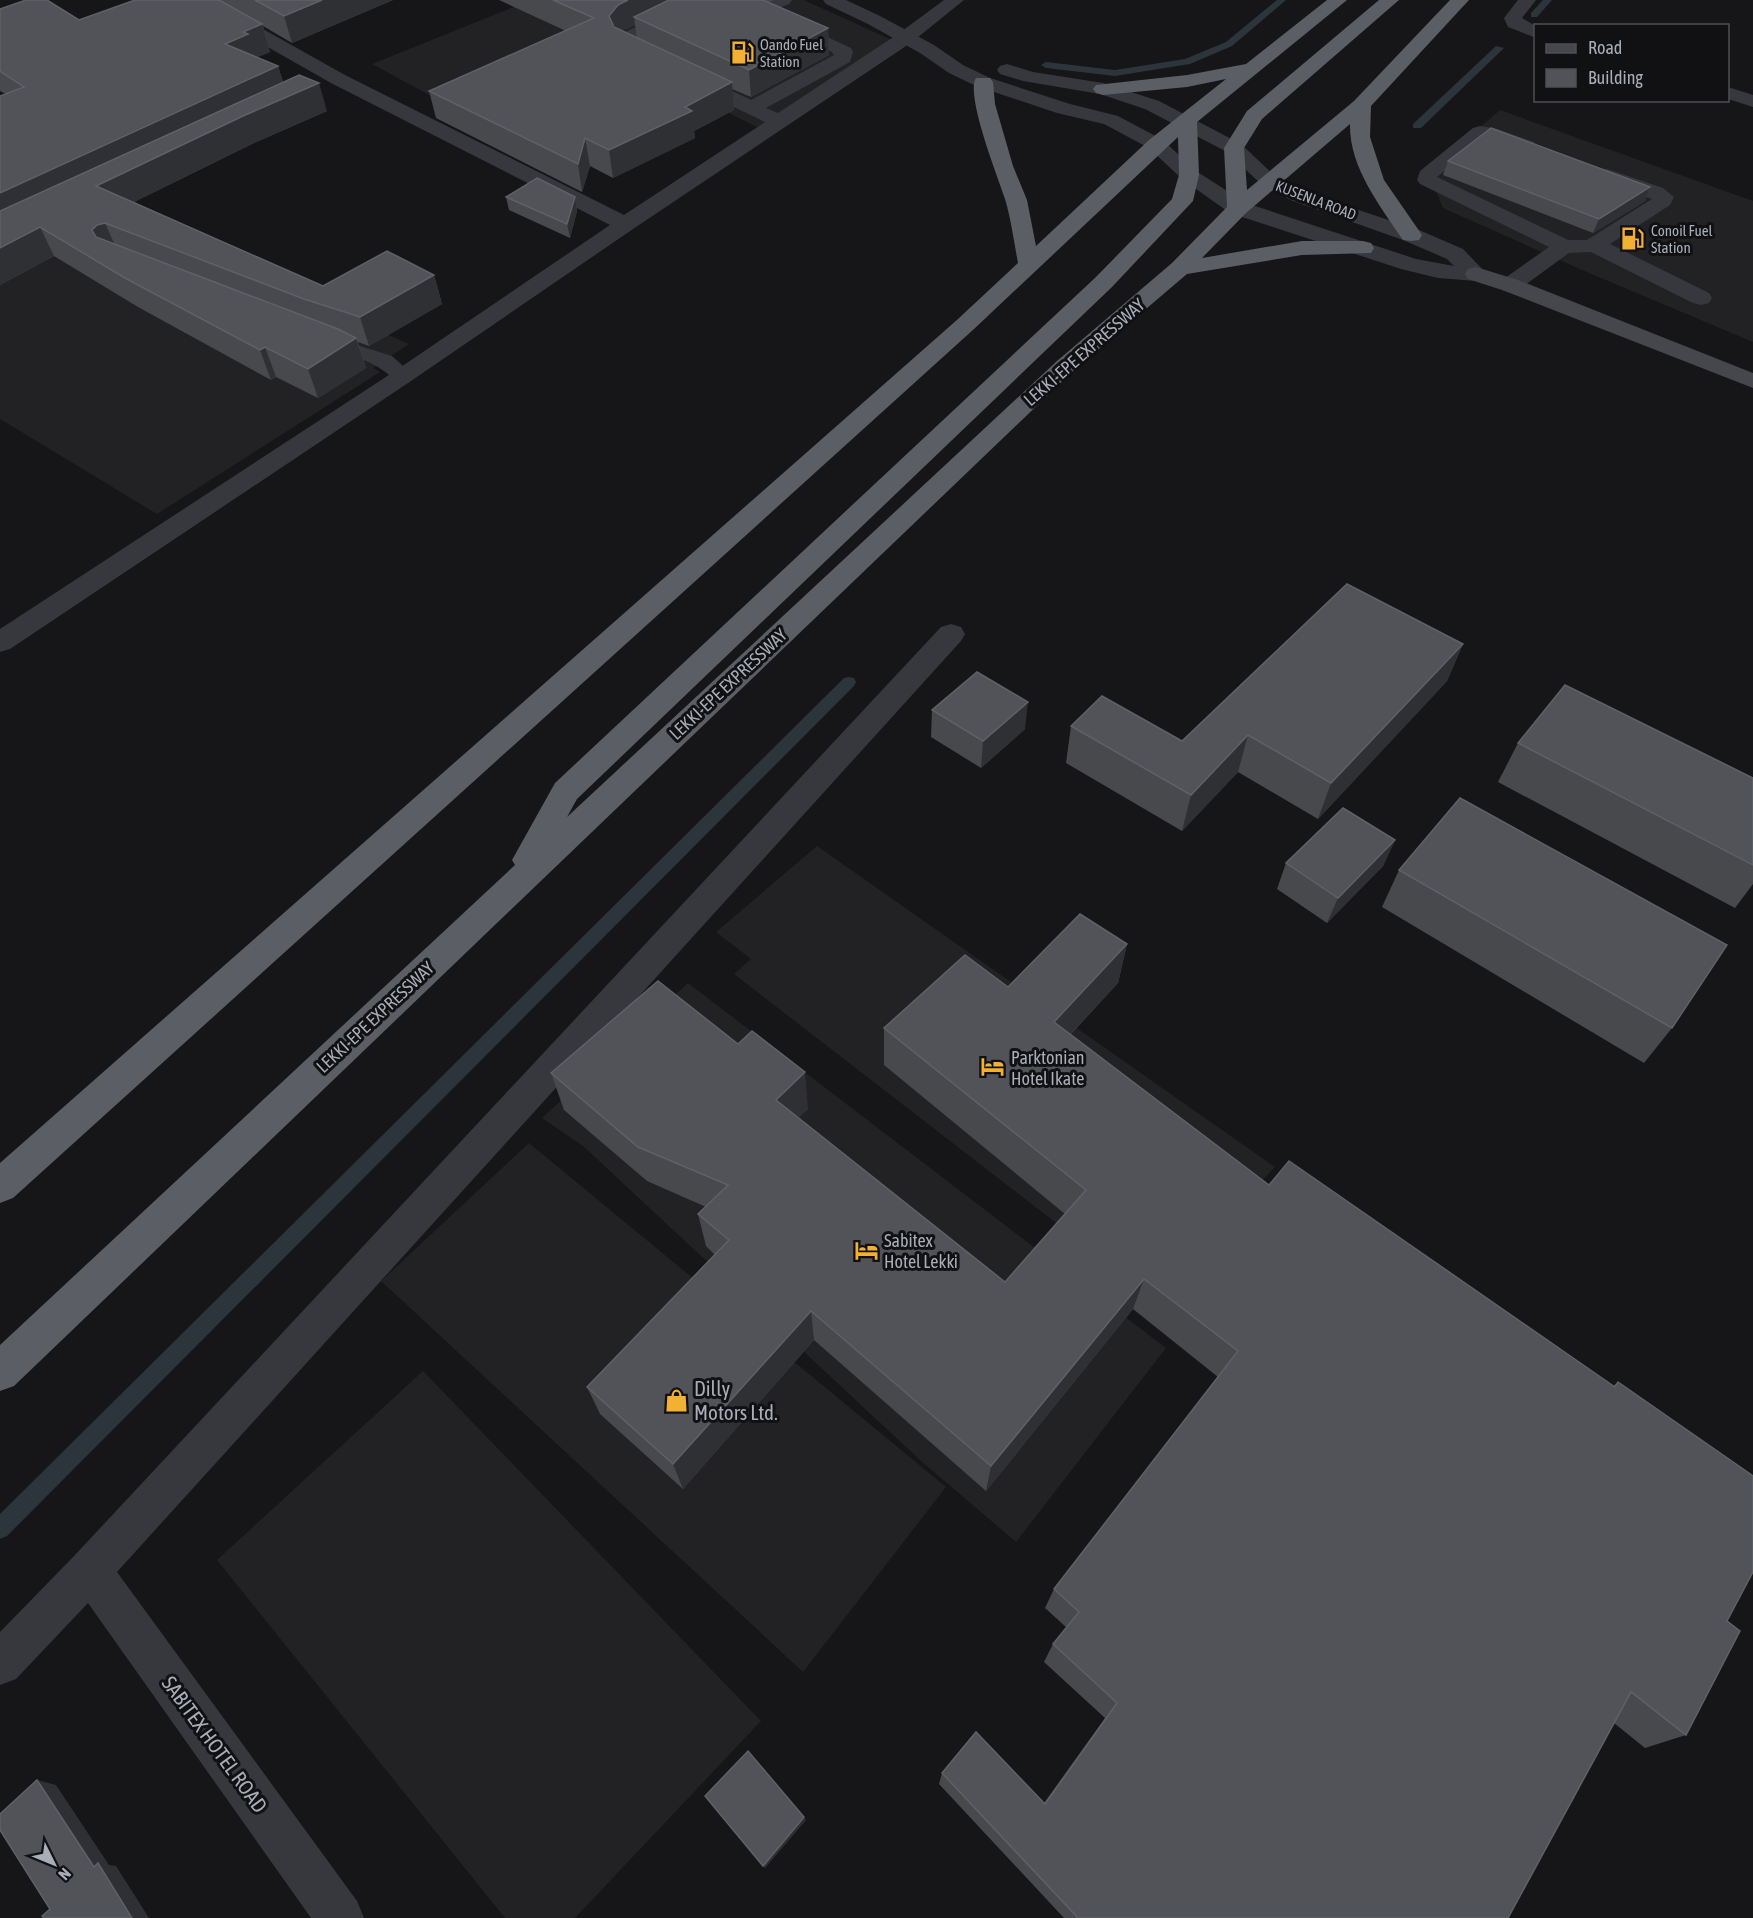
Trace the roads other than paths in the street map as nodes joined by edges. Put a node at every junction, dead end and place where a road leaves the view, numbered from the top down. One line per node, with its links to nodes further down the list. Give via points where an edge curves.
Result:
1 (198, 0): 16 (street)
2 (706, 0): 23 (street, via 630,37 624,42 626,48)
3 (722, 0): 11 (street)
4 (783, 0): 11 (street)
5 (832, 0): 13 (street)
6 (955, 0): 13 (street)
7 (1338, 0): 15 (highway)
8 (1390, 0): 27 (highway, via 1254,115)
9 (1460, 0): 22 (highway, LEKKI-EPE EXPRESSWAY)
10 (1527, 0): 12 (street, via 1513,18 1514,23)
11 (758, 12): 23 (street, via 844,52 843,58)
12 (1534, 32)
13 (905, 38): 14 (street); 24 (street)
14 (927, 49): 17 (street, KUSENLA ROAD); 19 (street, KUSENLA ROAD, via 1029,77)
15 (1252, 68): 19 (highway, via 1187,81); 25 (highway)
16 (338, 79): 18 (street); 33 (street)
17 (983, 82): 26 (street, KUSENLA ROAD, via 1111,120); 38 (highway, via 985,104 1016,200)
18 (317, 89)
19 (1102, 89): 25 (street, KUSENLA ROAD)
20 (1729, 93): 21 (street)
21 (1753, 101)
22 (1361, 105): 31 (highway, LEKKI-EPE EXPRESSWAY); 34 (highway, via 1360,137 1374,180)
23 (751, 108): 24 (street)
24 (779, 121): 33 (street)
25 (1187, 122): 26 (highway); 27 (street, KUSENLA ROAD); 30 (highway)
26 (1156, 144): 30 (street, KUSENLA ROAD); 38 (highway)
27 (1234, 148): 31 (street, KUSENLA ROAD); 32 (highway)
28 (1545, 153): 36 (street, via 1480,132 1427,175 1427,180)
29 (1590, 169): 35 (street, via 1663,197 1663,201)
30 (1189, 175): 32 (street, KUSENLA ROAD); 48 (highway, via 1182,201 1104,282 566,791)
31 (1269, 182): 32 (highway, LEKKI-EPE EXPRESSWAY); 34 (street, KUSENLA ROAD, via 1300,197)
32 (1238, 208): 37 (street, KUSENLA ROAD); 39 (highway, LEKKI-EPE EXPRESSWAY)
33 (625, 224): 44 (street)
34 (1412, 235): 40 (street, KUSENLA ROAD, via 1455,254)
35 (1594, 245): 36 (street); 42 (street)
36 (1564, 246): 41 (street)
37 (1363, 248): 39 (highway, via 1302,248); 40 (street, KUSENLA ROAD, via 1438,271)
38 (1029, 265): 49 (highway)
39 (1180, 268): 48 (highway, LEKKI-EPE EXPRESSWAY, via 1065,366)
40 (1476, 274): 41 (main road, KUSENLA ROAD)
41 (1510, 285): 45 (main road, KUSENLA ROAD)
42 (1701, 298)
43 (306, 334): 44 (lane, via 384,361)
44 (403, 376): 47 (street)
45 (1753, 381)
46 (951, 634): 51 (street)
47 (0, 642)
48 (512, 887): 50 (highway, LEKKI-EPE EXPRESSWAY)
49 (0, 1186)
50 (0, 1372)
51 (90, 1570): 52 (street); 53 (street, SABITEX HOTEL ROAD)
52 (0, 1663)
53 (340, 1918)

